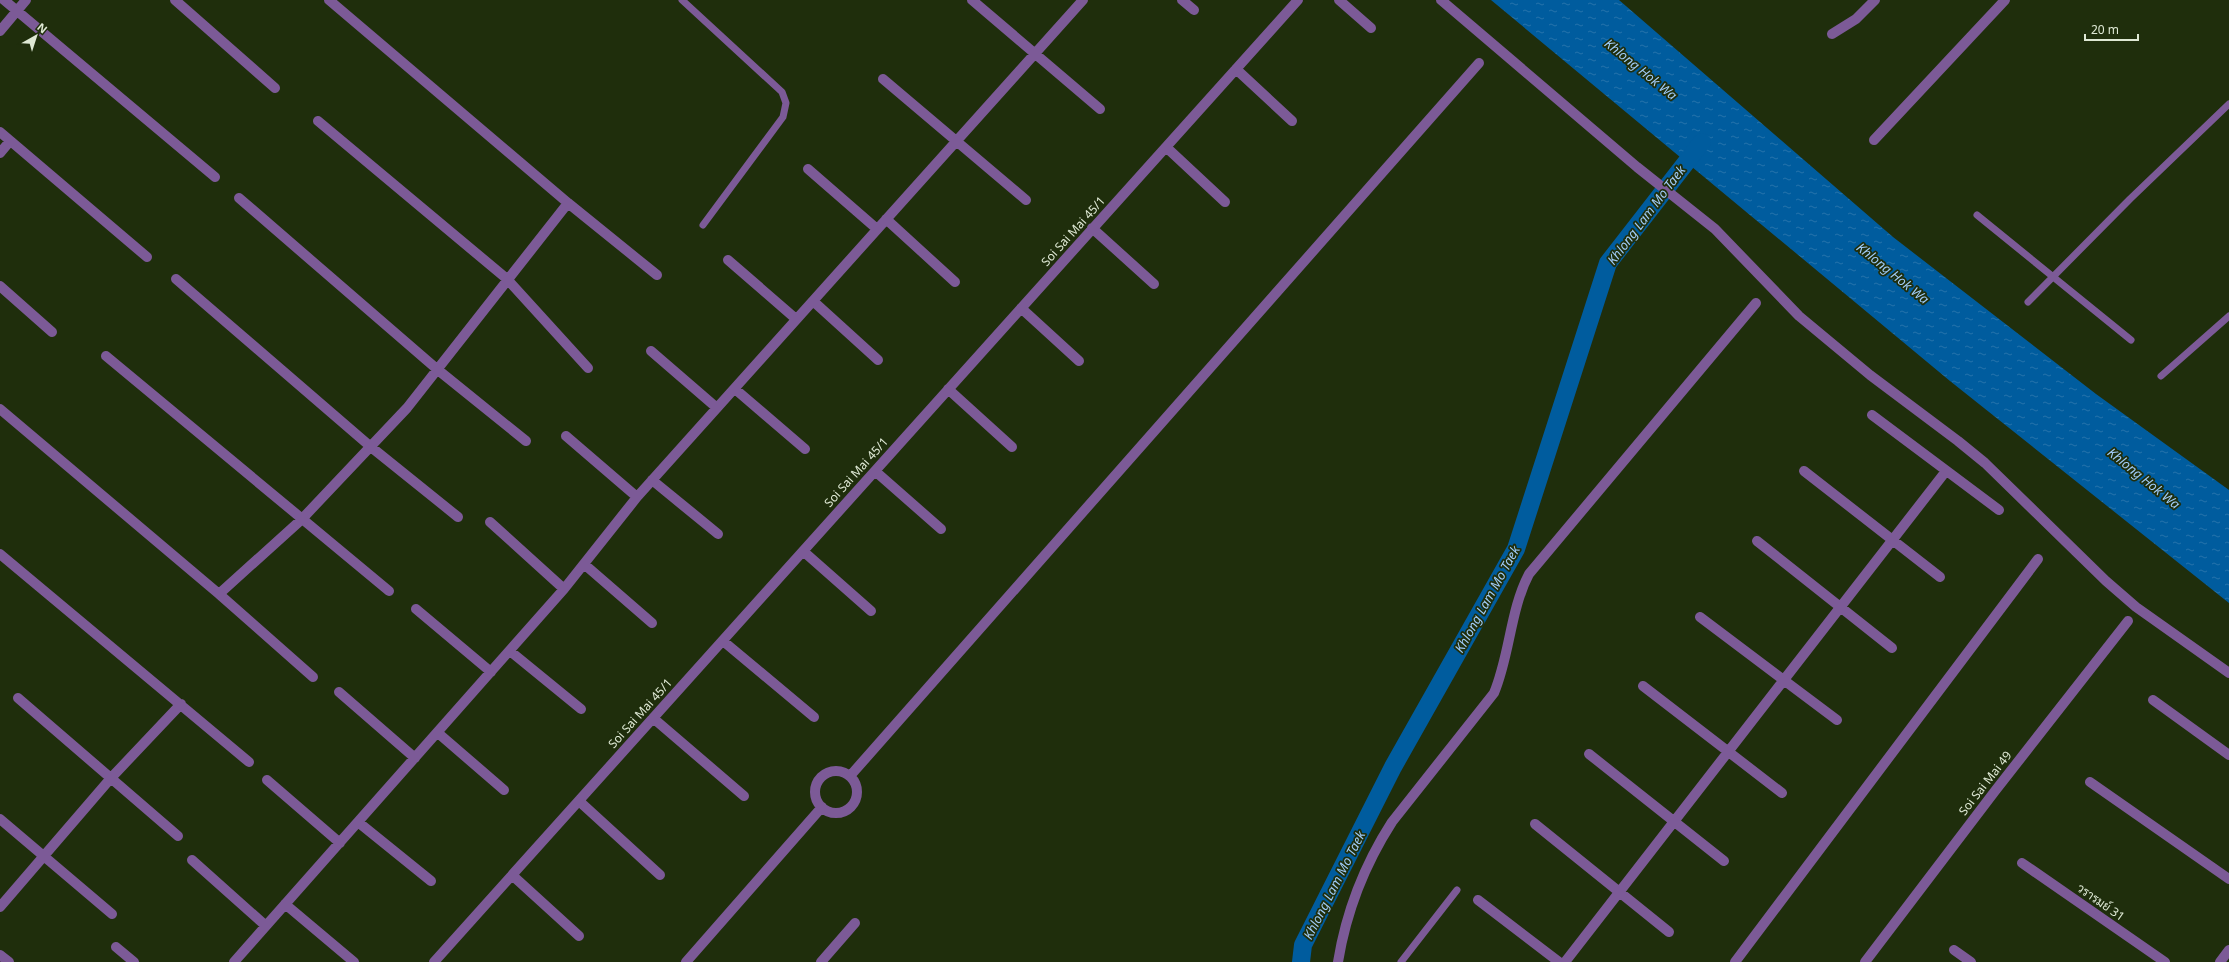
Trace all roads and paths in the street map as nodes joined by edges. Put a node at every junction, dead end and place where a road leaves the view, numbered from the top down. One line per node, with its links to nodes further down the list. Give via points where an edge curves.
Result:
1 (4, 0): 15 (street)
2 (26, 0): 15 (street)
3 (175, 0): 23 (street)
4 (329, 0): 39 (street)
5 (682, 0): 42 (lane, via 782,92 786,103 783,117)
6 (972, 0): 19 (street)
7 (1083, 0): 19 (street)
8 (1182, 0): 14 (street)
9 (1298, 0): 21 (street, Soi Sai Mai 45/1)
10 (1339, 0): 16 (street)
11 (1441, 0): 110 (street, via 1637,167 1715,229 1799,316 1870,375 1985,463 2136,607)
12 (1874, 0): 18 (street, via 1856,19)
13 (2005, 0): 30 (street)
14 (1194, 10)
15 (17, 12): 17 (street); 35 (street)
16 (1370, 28)
17 (0, 32)
18 (1832, 34)
19 (1035, 53): 25 (street); 29 (street)
20 (1479, 63): 128 (street)
21 (1236, 69): 27 (street); 32 (street, Soi Sai Mai 45/1)
22 (883, 79): 29 (street)
23 (275, 88)
24 (2229, 104): 48 (lane)
25 (1100, 109)
26 (318, 121): 50 (street)
27 (1292, 121)
28 (0, 132): 31 (street)
29 (956, 140): 37 (street); 41 (street)
30 (1874, 140)
31 (10, 141): 33 (street); 45 (street)
32 (1166, 148): 38 (street); 43 (street, Soi Sai Mai 45/1)
33 (0, 153)
34 (808, 168): 44 (street)
35 (215, 177)
36 (239, 198): 67 (street)
37 (1026, 200)
38 (1225, 202)
39 (568, 203): 47 (street); 50 (street)
40 (1977, 215): 48 (lane)
41 (886, 219): 44 (street); 51 (street)
42 (703, 225)
43 (1092, 228): 52 (street); 57 (street, Soi Sai Mai 45/1)
44 (877, 229): 54 (street)
45 (146, 258)
46 (728, 260): 59 (street)
47 (657, 275)
48 (2052, 276): 55 (lane); 61 (lane)
49 (176, 279): 76 (street)
50 (507, 279): 66 (street); 67 (street)
51 (955, 282)
52 (1154, 284)
53 (0, 286): 60 (street)
54 (813, 301): 59 (street); 64 (street)
55 (2028, 302)
56 (1756, 303): 172 (street, via 1528,574 1521,588 1501,675 1494,693 1392,822 1381,840 1354,897)
57 (1021, 308): 65 (street); 70 (street, Soi Sai Mai 45/1)
58 (2229, 316): 68 (lane)
59 (796, 319): 69 (street)
60 (52, 332)
61 (2131, 340)
62 (651, 351): 71 (street)
63 (106, 356): 86 (street)
64 (878, 360)
65 (1079, 362)
66 (588, 368)
67 (438, 370): 75 (street); 76 (street)
68 (2161, 376)
69 (734, 389): 71 (street); 78 (street)
70 (948, 389): 77 (street); 79 (street, Soi Sai Mai 45/1)
71 (717, 408): 82 (street)
72 (0, 409): 99 (street)
73 (1872, 415): 81 (street)
74 (566, 436): 83 (street)
75 (526, 441)
76 (371, 447): 85 (street); 86 (street)
77 (1012, 447)
78 (805, 449)
79 (875, 471): 88 (street); 92 (street, Soi Sai Mai 45/1)
80 (1804, 471): 90 (street)
81 (1946, 471): 84 (street); 90 (street)
82 (652, 480): 83 (street); 89 (street)
83 (637, 497): 95 (street)
84 (1999, 510)
85 (458, 517)
86 (301, 520): 98 (street); 99 (street)
87 (490, 522): 97 (street)
88 (941, 529)
89 (718, 534)
90 (1893, 539): 96 (street); 100 (street)
91 (1756, 541): 100 (street)
92 (803, 551): 102 (street); 106 (street, Soi Sai Mai 45/1)
93 (0, 554): 117 (street)
94 (2038, 558): 176 (street)
95 (584, 564): 97 (street); 105 (street)
96 (1940, 577)
97 (564, 589): 108 (street)
98 (389, 591)
99 (219, 594): 111 (street)
100 (1840, 608): 107 (street); 112 (street)
101 (416, 609): 109 (street)
102 (871, 611)
103 (1700, 617): 112 (street)
104 (2128, 621): 177 (street, Soi Sai Mai 49)
105 (652, 623)
106 (723, 641): 119 (street); 120 (street, Soi Sai Mai 45/1)
107 (1892, 648)
108 (510, 651): 109 (street); 118 (street)
109 (491, 672): 122 (street)
110 (2229, 673)
111 (313, 677)
112 (1784, 680): 121 (street); 123 (street)
113 (1643, 686): 123 (street)
114 (339, 692): 126 (street)
115 (18, 698): 129 (street)
116 (2153, 700): 125 (street)
117 (181, 704): 127 (street); 129 (street)
118 (581, 709)
119 (814, 716)
120 (653, 718): 134 (street); 135 (street, Soi Sai Mai 45/1)
121 (1837, 720)
122 (438, 733): 126 (street); 132 (street)
123 (1729, 752): 133 (street); 139 (street)
124 (1589, 754): 139 (street)
125 (2229, 755)
126 (415, 758): 138 (street)
127 (249, 762)
128 (850, 776): 136 (street, via 836,771 823,776 815,788 818,802); 136 (street, via 857,789 854,802 843,812 828,811)
129 (111, 778): 141 (street); 143 (street)
130 (267, 780): 142 (street)
131 (2090, 782): 149 (street)
132 (504, 790)
133 (1782, 793)
134 (744, 796)
135 (579, 801): 147 (street, Soi Sai Mai 45/1); 148 (street)
136 (822, 807): 170 (street)
137 (0, 819): 143 (street)
138 (358, 822): 142 (street); 150 (street)
139 (1674, 822): 145 (street); 152 (street)
140 (1536, 824): 152 (street)
141 (178, 836)
142 (340, 843): 154 (street)
143 (44, 857): 155 (street); 156 (street)
144 (192, 860): 158 (street)
145 (1724, 861)
146 (2022, 863): 179 (street, วรารมย์ 31)
147 (512, 875): 160 (street); 165 (street, Soi Sai Mai 45/1)
148 (660, 875)
149 (2229, 879)
150 (431, 881)
151 (1457, 890): 173 (lane)
152 (1620, 892): 159 (street); 175 (street)
153 (1478, 900): 174 (street)
154 (285, 904): 158 (street); 169 (street)
155 (0, 907)
156 (112, 914)
157 (855, 923): 171 (street)
158 (266, 926): 168 (street)
159 (1669, 932)
160 (579, 936)
161 (116, 946): 167 (street)
162 (1954, 950): 178 (street)
163 (2229, 950): 180 (street)
164 (0, 954): 166 (street)
165 (439, 960)
166 (9, 962)
167 (134, 962)
168 (234, 962)
169 (354, 962)
170 (686, 962)
171 (821, 962)
172 (1338, 962)
173 (1401, 962)
174 (1559, 962)
175 (1565, 962)
176 (1735, 962)
177 (1865, 962)
178 (1971, 962)
179 (2165, 962)
180 (2220, 962)

